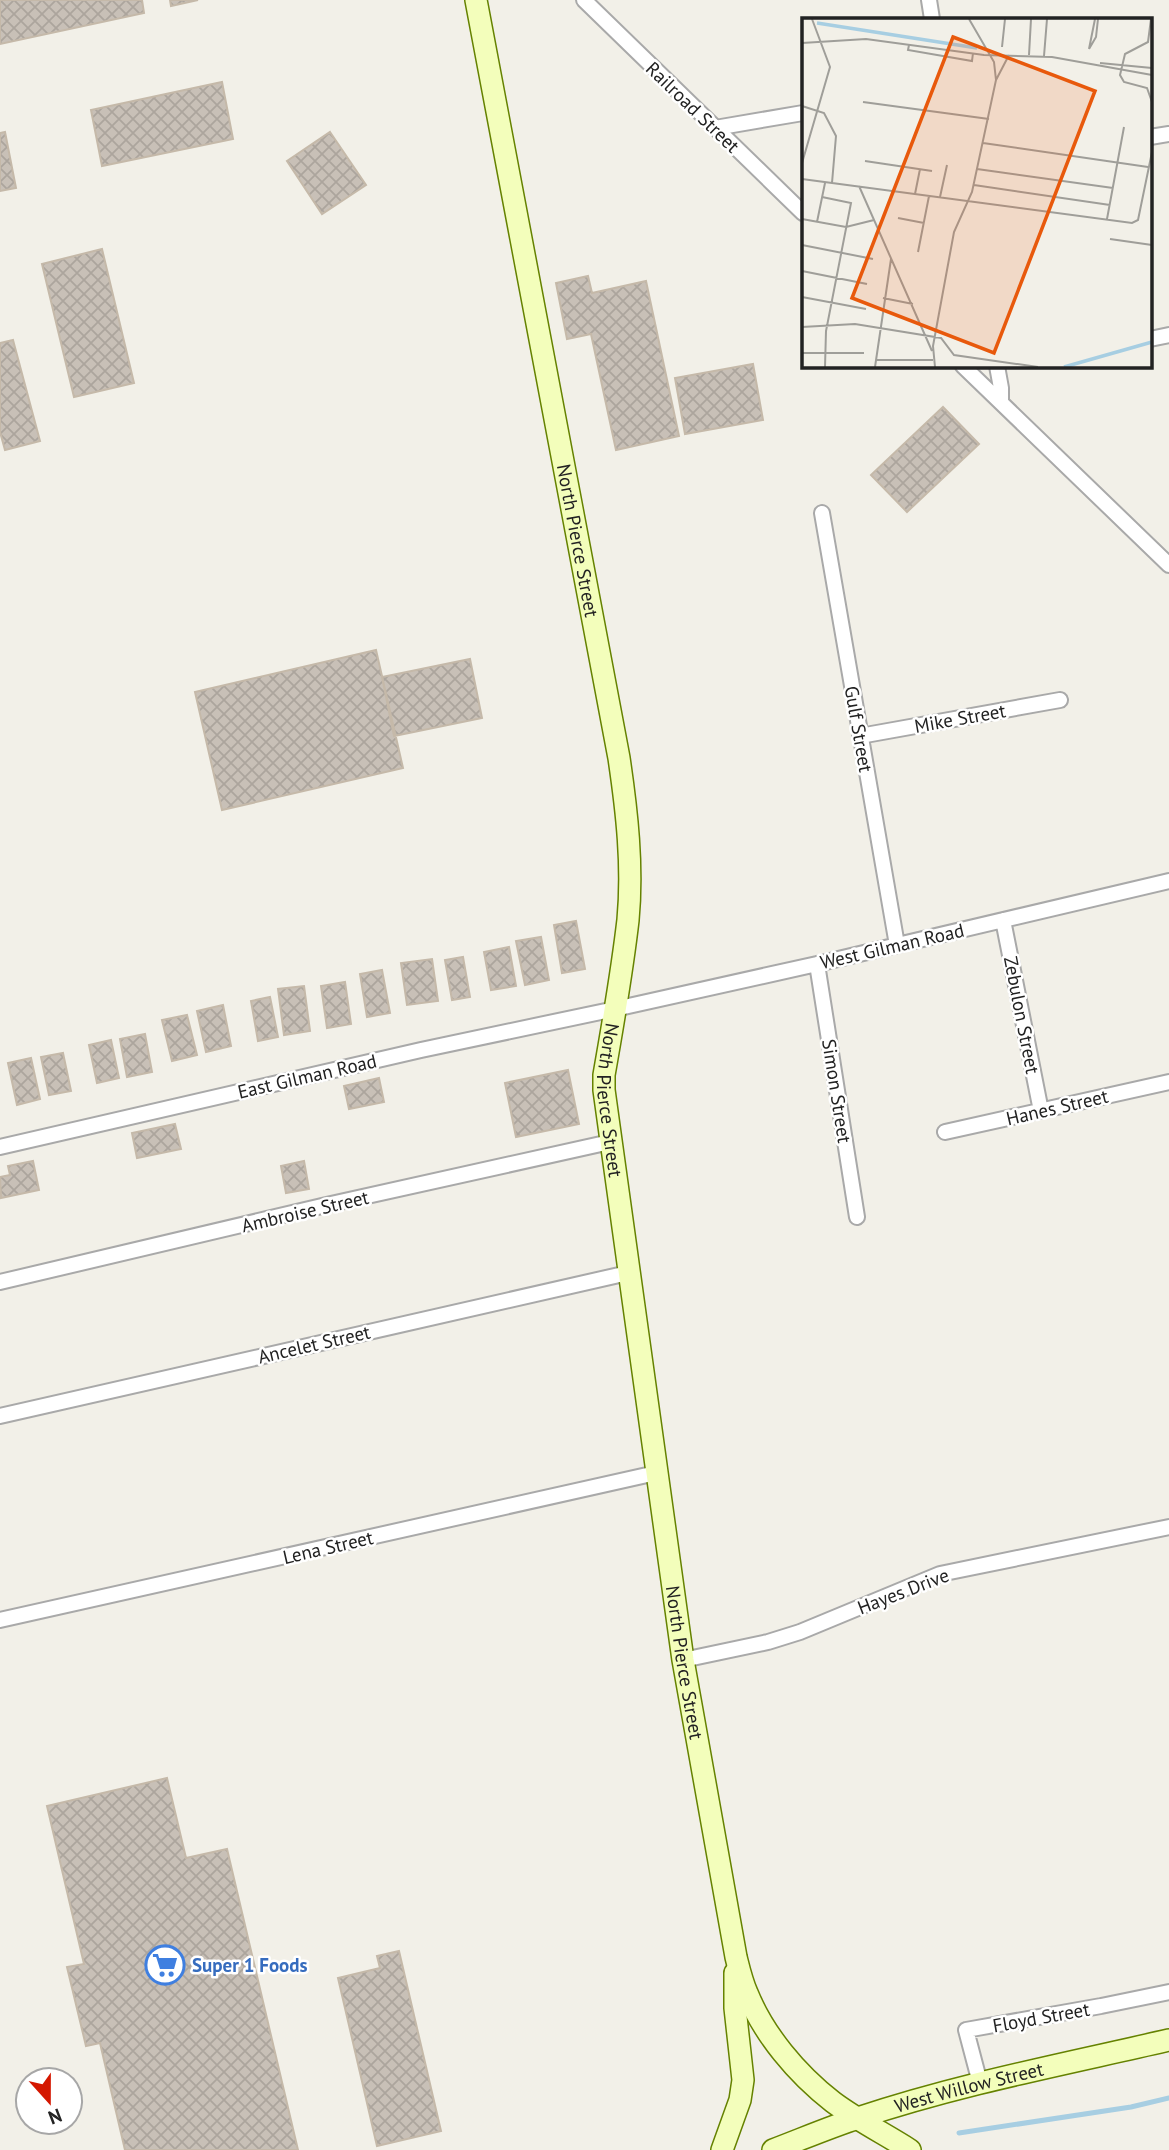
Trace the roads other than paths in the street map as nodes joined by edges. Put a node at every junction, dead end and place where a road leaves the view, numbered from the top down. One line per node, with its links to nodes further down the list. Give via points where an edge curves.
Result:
1 (458, 0): 6 (street)
2 (476, 0): 6 (street, North Pierce Street)
3 (584, 0): 8 (street, Railroad Street)
4 (929, 0): 5 (street)
5 (932, 18)
6 (479, 24): 21 (street, North Pierce Street, via 628,821 628,919)
7 (802, 113): 8 (street)
8 (715, 128): 9 (street, Railroad Street)
9 (802, 212)
10 (965, 368): 12 (street)
11 (997, 368): 12 (street)
12 (1001, 402): 14 (street)
13 (822, 513): 16 (street, Gulf Street)
14 (1169, 565)
15 (1060, 700): 16 (street, Mike Street)
16 (860, 736): 19 (street, Gulf Street)
17 (1169, 881): 18 (street, West Gilman Road)
18 (1003, 920): 19 (street, West Gilman Road); 23 (street, Zebulon Street)
19 (897, 945): 20 (street, West Gilman Road)
20 (817, 964): 21 (street, West Gilman Road); 27 (street, Simon Street)
21 (615, 1009): 25 (street, North Pierce Street, via 604,1075); 26 (street, East Gilman Road)
22 (1169, 1082): 23 (street, Hanes Street)
23 (1041, 1111): 24 (street, Hanes Street)
24 (945, 1132)
25 (610, 1142): 28 (street, North Pierce Street); 29 (street, Ambroise Street)
26 (0, 1147)
27 (857, 1217)
28 (628, 1273): 30 (street, Ancelet Street); 31 (street, North Pierce Street)
29 (0, 1282)
30 (0, 1416)
31 (656, 1473): 33 (street, Lena Street); 34 (street, North Pierce Street)
32 (1169, 1527): 34 (street, Hayes Drive, via 940,1574 779,1639)
33 (0, 1620)
34 (683, 1660): 35 (street, North Pierce Street)
35 (736, 1957): 39 (street, North Pierce Street, via 759,2017 788,2060 834,2103); 40 (street, via 735,2008 743,2080)
36 (1169, 1992): 38 (street, Floyd Street, via 966,2030)
37 (1169, 2040): 38 (street, West Willow Street)
38 (980, 2083): 39 (street, West Willow Street)
39 (858, 2118): 41 (street, West Willow Street); 42 (street, North Pierce Street)
40 (722, 2150)
41 (773, 2150)
42 (910, 2150)

